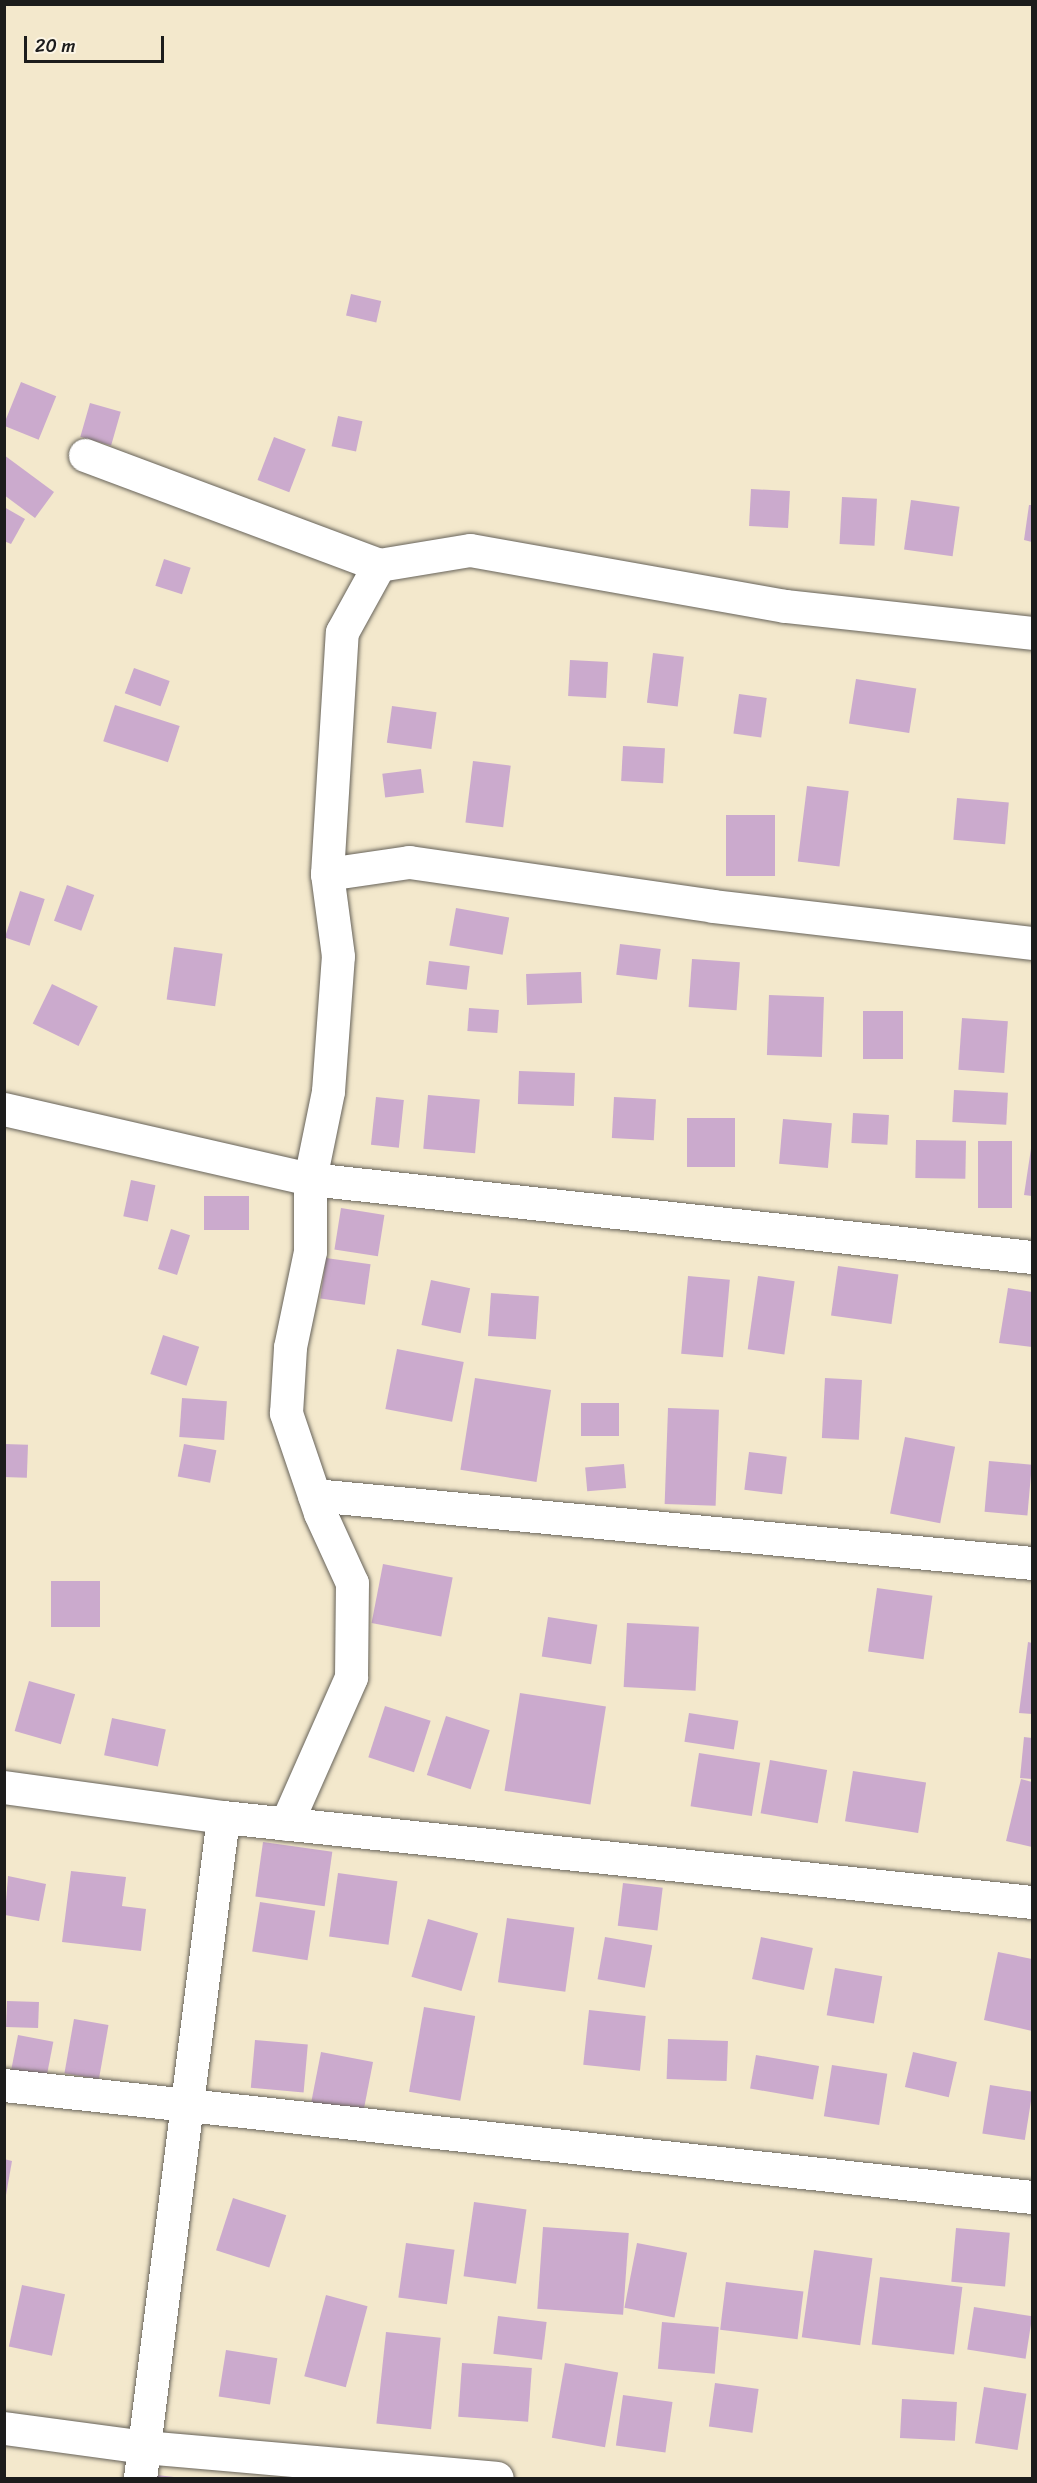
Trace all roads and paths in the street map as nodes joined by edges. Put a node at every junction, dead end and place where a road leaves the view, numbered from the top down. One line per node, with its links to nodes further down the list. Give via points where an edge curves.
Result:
1 (85, 455): 2 (street)
2 (379, 565): 3 (street, via 470,550 785,606); 4 (street, via 342,632)
3 (1032, 633)
4 (327, 874): 5 (street, via 410,862 713,906); 7 (street, via 338,956 328,1091)
5 (1032, 943)
6 (4, 1109): 7 (street)
7 (310, 1179): 8 (street); 9 (street, via 310,1251 290,1347 286,1413)
8 (1032, 1257)
9 (314, 1495): 10 (street); 13 (street, via 352,1583 351,1677)
10 (1032, 1563)
11 (4, 1787): 12 (street)
12 (223, 1817): 13 (street); 16 (street)
13 (286, 1824): 14 (street)
14 (1032, 1902)
15 (4, 2085): 16 (street)
16 (186, 2105): 17 (street); 19 (street)
17 (1032, 2197)
18 (4, 2428): 19 (street)
19 (142, 2463): 20 (street)
20 (497, 2478)

